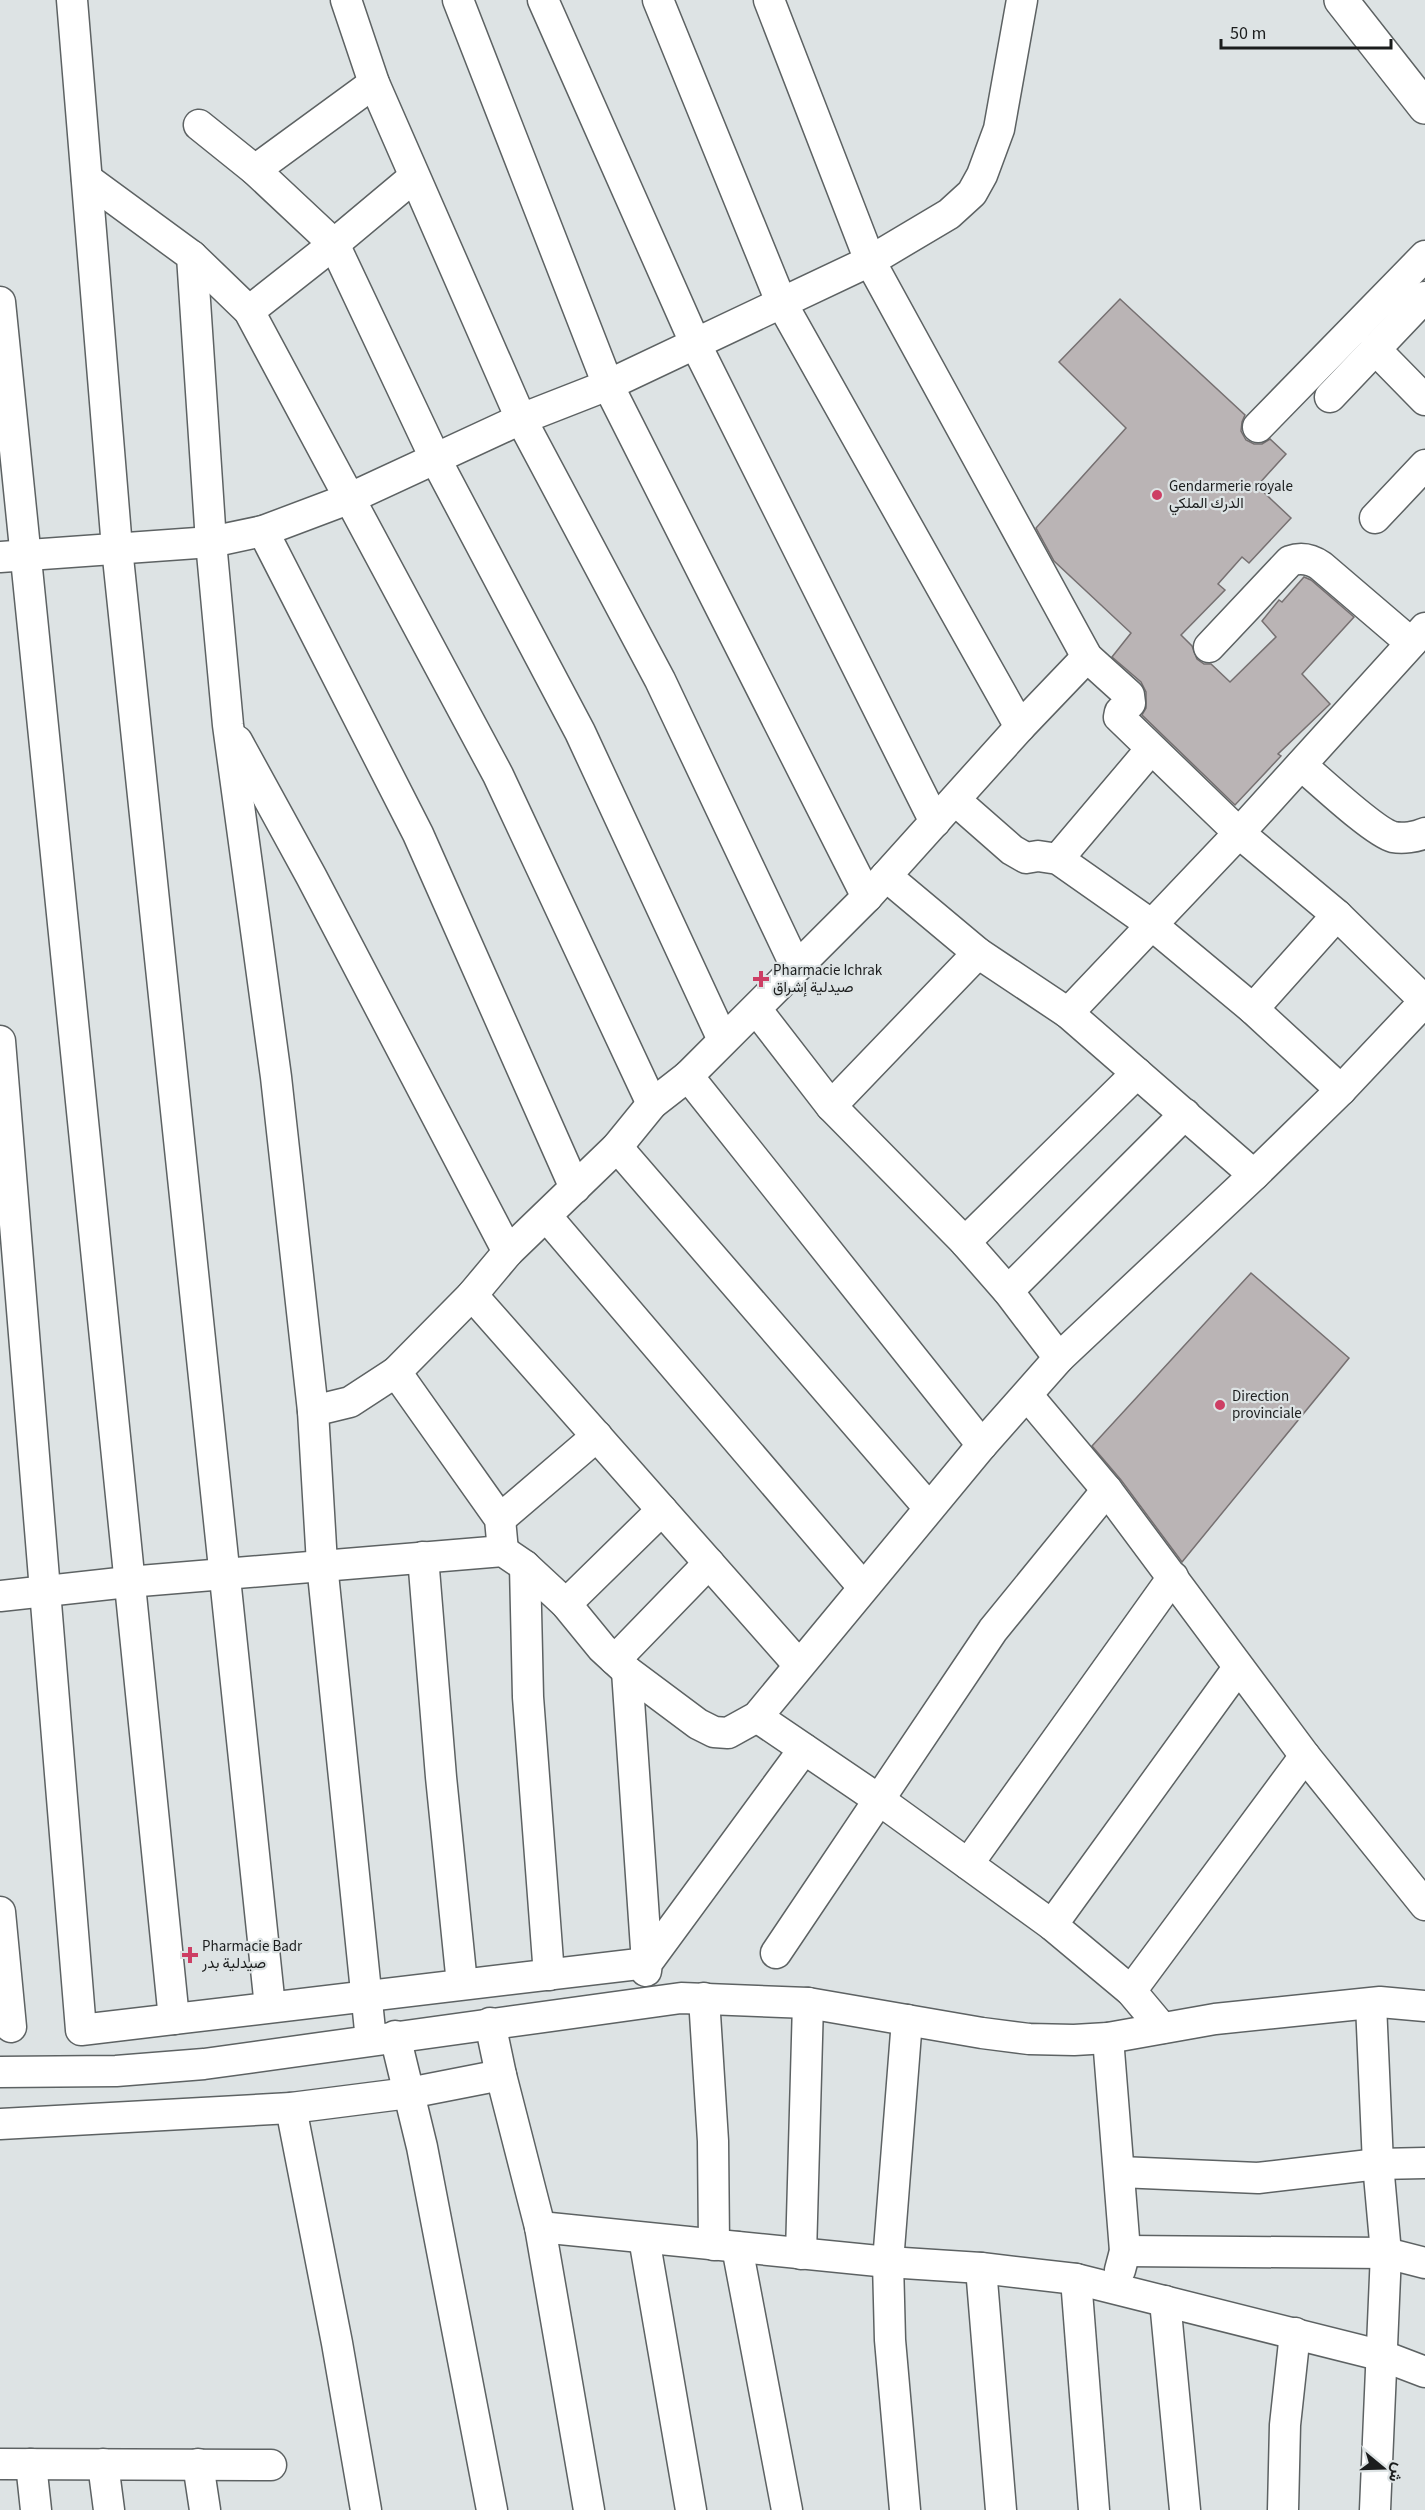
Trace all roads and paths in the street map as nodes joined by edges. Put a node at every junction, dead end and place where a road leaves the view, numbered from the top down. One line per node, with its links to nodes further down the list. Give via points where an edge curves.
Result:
1 (72, 0): 14 (street)
2 (346, 0): 9 (street)
3 (458, 0): 25 (street)
4 (543, 0): 23 (street)
5 (658, 0): 21 (street)
6 (769, 0): 18 (street)
7 (1022, 0): 18 (street, via 999,129 982,176 972,193 950,214)
8 (1341, 0): 10 (main road)
9 (374, 83): 12 (street); 13 (street)
10 (1425, 107)
11 (199, 125): 12 (street)
12 (255, 170): 15 (street)
13 (414, 177): 15 (street); 28 (street)
14 (87, 179): 16 (street); 36 (street)
15 (334, 244): 22 (street); 30 (street)
16 (192, 256): 22 (street); 35 (street)
17 (1425, 256): 29 (street)
18 (870, 261): 21 (street); 40 (street)
19 (1425, 297): 24 (street)
20 (0, 302): 37 (street)
21 (781, 302): 23 (street); 42 (street)
22 (249, 310): 32 (street)
23 (696, 345): 25 (street); 46 (street)
24 (1375, 349): 26 (street); 27 (street)
25 (608, 385): 28 (street); 50 (street)
26 (1330, 397)
27 (1425, 399)
28 (521, 419): 30 (street); 54 (street, via 660,680)
29 (1258, 427)
30 (435, 458): 32 (street); 59 (street, via 580,732)
31 (1425, 465): 33 (street)
32 (348, 499): 34 (street); 64 (street, via 498,776)
33 (1375, 518)
34 (263, 531): 35 (street); 69 (street, via 418,834)
35 (211, 542): 36 (street); 41 (street)
36 (117, 548): 37 (street); 89 (street)
37 (13, 555): 91 (street)
38 (1418, 635): 39 (street, via 1321,566 1298,558 1290,561); 44 (street)
39 (1209, 647)
40 (1088, 657): 42 (street); 43 (street, via 1129,695 1130,702 1119,717)
41 (228, 725): 72 (street); 78 (street, via 276,1077)
42 (1020, 727): 45 (street)
43 (1151, 749): 48 (street); 49 (street)
44 (1301, 765): 47 (street, via 1391,837 1406,838); 48 (street)
45 (955, 800): 46 (street); 49 (street, via 1012,850 1026,858)
46 (935, 822): 50 (street)
47 (1425, 832)
48 (1239, 833): 51 (street); 52 (street)
49 (1058, 859): 52 (street)
50 (876, 887): 53 (street); 54 (street)
51 (1337, 915): 55 (street); 57 (street)
52 (1152, 925): 57 (street); 58 (street)
53 (978, 953): 58 (street); 65 (street)
54 (796, 967): 56 (street)
55 (1425, 1001): 63 (street)
56 (756, 1008): 59 (street); 65 (street)
57 (1253, 1009): 63 (street)
58 (1068, 1013): 61 (street)
59 (723, 1040): 62 (street)
60 (0, 1041): 93 (street)
61 (1137, 1073): 66 (street); 71 (street)
62 (688, 1076): 64 (street); 80 (street)
63 (1341, 1090): 68 (street)
64 (652, 1104): 67 (street)
65 (831, 1106): 71 (street)
66 (1185, 1114): 68 (street); 73 (street)
67 (616, 1147): 69 (street); 82 (street)
68 (1254, 1175): 75 (street)
69 (575, 1188): 70 (street)
70 (547, 1216): 72 (street); 92 (street)
71 (965, 1242): 73 (street)
72 (508, 1252): 74 (street)
73 (1008, 1292): 75 (street)
74 (472, 1295): 76 (street); 79 (street)
75 (1059, 1358): 77 (street)
76 (396, 1372): 78 (street, via 350,1402); 84 (street)
77 (1027, 1395): 80 (street); 81 (street)
78 (313, 1411): 88 (street)
79 (597, 1436): 83 (street); 84 (street)
80 (982, 1444): 82 (street)
81 (1107, 1490): 90 (street); 102 (street, via 993,1630)
82 (929, 1508): 92 (street)
83 (662, 1510): 87 (street); 95 (street)
84 (500, 1519): 86 (street)
85 (423, 1557): 86 (street); 88 (street); 111 (street)
86 (514, 1558): 95 (street); 110 (street)
87 (709, 1563): 96 (street); 97 (street)
88 (322, 1564): 89 (street); 113 (street)
89 (223, 1574): 91 (street); 119 (street)
90 (1173, 1577): 98 (street); 103 (street)
91 (128, 1582): 93 (street); 120 (street)
92 (863, 1587): 97 (street)
93 (46, 1591): 94 (street); 120 (street, via 81,2030)
94 (0, 1596)
95 (566, 1604): 96 (street)
96 (621, 1665): 99 (street, via 690,1719 714,1732 733,1732); 109 (street)
97 (798, 1665): 99 (street)
98 (1238, 1668): 101 (street); 106 (street)
99 (757, 1718): 100 (street)
100 (804, 1749): 102 (street); 109 (street)
101 (1305, 1756): 104 (street); 112 (street)
102 (878, 1799): 103 (street); 108 (street)
103 (968, 1864): 106 (street)
104 (1425, 1905)
105 (0, 1912): 107 (street)
106 (1052, 1925): 112 (street)
107 (1, 1949): 123 (street)
108 (776, 1953)
109 (647, 1963): 110 (street); 115 (street)
110 (549, 1975): 111 (street)
111 (462, 1984): 113 (street)
112 (1131, 1991): 124 (street)
113 (366, 1996): 119 (street); 125 (street)
114 (704, 1998): 115 (street); 116 (street); 137 (street, via 713,2141)
115 (646, 2003): 122 (street)
116 (808, 2003): 121 (street); 140 (street)
117 (1371, 2004): 118 (street); 124 (street); 133 (street)
118 (1425, 2006)
119 (270, 2007): 120 (street)
120 (174, 2019)
121 (907, 2020): 126 (street, via 1029,2039); 141 (street)
122 (490, 2023): 125 (street); 128 (street)
123 (11, 2027)
124 (1162, 2028): 126 (street)
125 (383, 2038): 127 (street, via 159,2068); 129 (street)
126 (1108, 2038): 134 (street)
127 (0, 2072)
128 (501, 2075): 129 (street); 135 (street)
129 (409, 2093): 130 (street); 159 (street)
130 (291, 2108): 131 (street); 158 (street)
131 (0, 2124)
132 (1425, 2163): 133 (street)
133 (1378, 2164): 134 (street, via 1258,2178); 139 (street)
134 (1120, 2172): 138 (street)
135 (540, 2227): 136 (street); 160 (street)
136 (644, 2238): 137 (street); 161 (street)
137 (725, 2246): 140 (street); 162 (street)
138 (1125, 2251): 139 (street); 145 (street)
139 (1386, 2253): 142 (street); 148 (street)
140 (801, 2254): 141 (street)
141 (888, 2262): 143 (street); 163 (street, via 891,2350)
142 (1425, 2263)
143 (981, 2268): 144 (street); 164 (street)
144 (1076, 2279): 145 (street); 165 (street)
145 (1116, 2288): 146 (street)
146 (1165, 2301): 147 (street); 166 (street)
147 (1295, 2333): 148 (street); 167 (street)
148 (1383, 2356): 149 (street); 168 (street)
149 (1425, 2372)
150 (0, 2464): 151 (street)
151 (31, 2464): 152 (street); 155 (street)
152 (102, 2464): 153 (street); 156 (street)
153 (198, 2464): 154 (street); 157 (street)
154 (271, 2464)
155 (36, 2510)
156 (109, 2510)
157 (205, 2510)
158 (366, 2510)
159 (492, 2510)
160 (589, 2510)
161 (690, 2510)
162 (787, 2510)
163 (905, 2510)
164 (1001, 2510)
165 (1094, 2510)
166 (1185, 2510)
167 (1283, 2510)
168 (1375, 2510)

